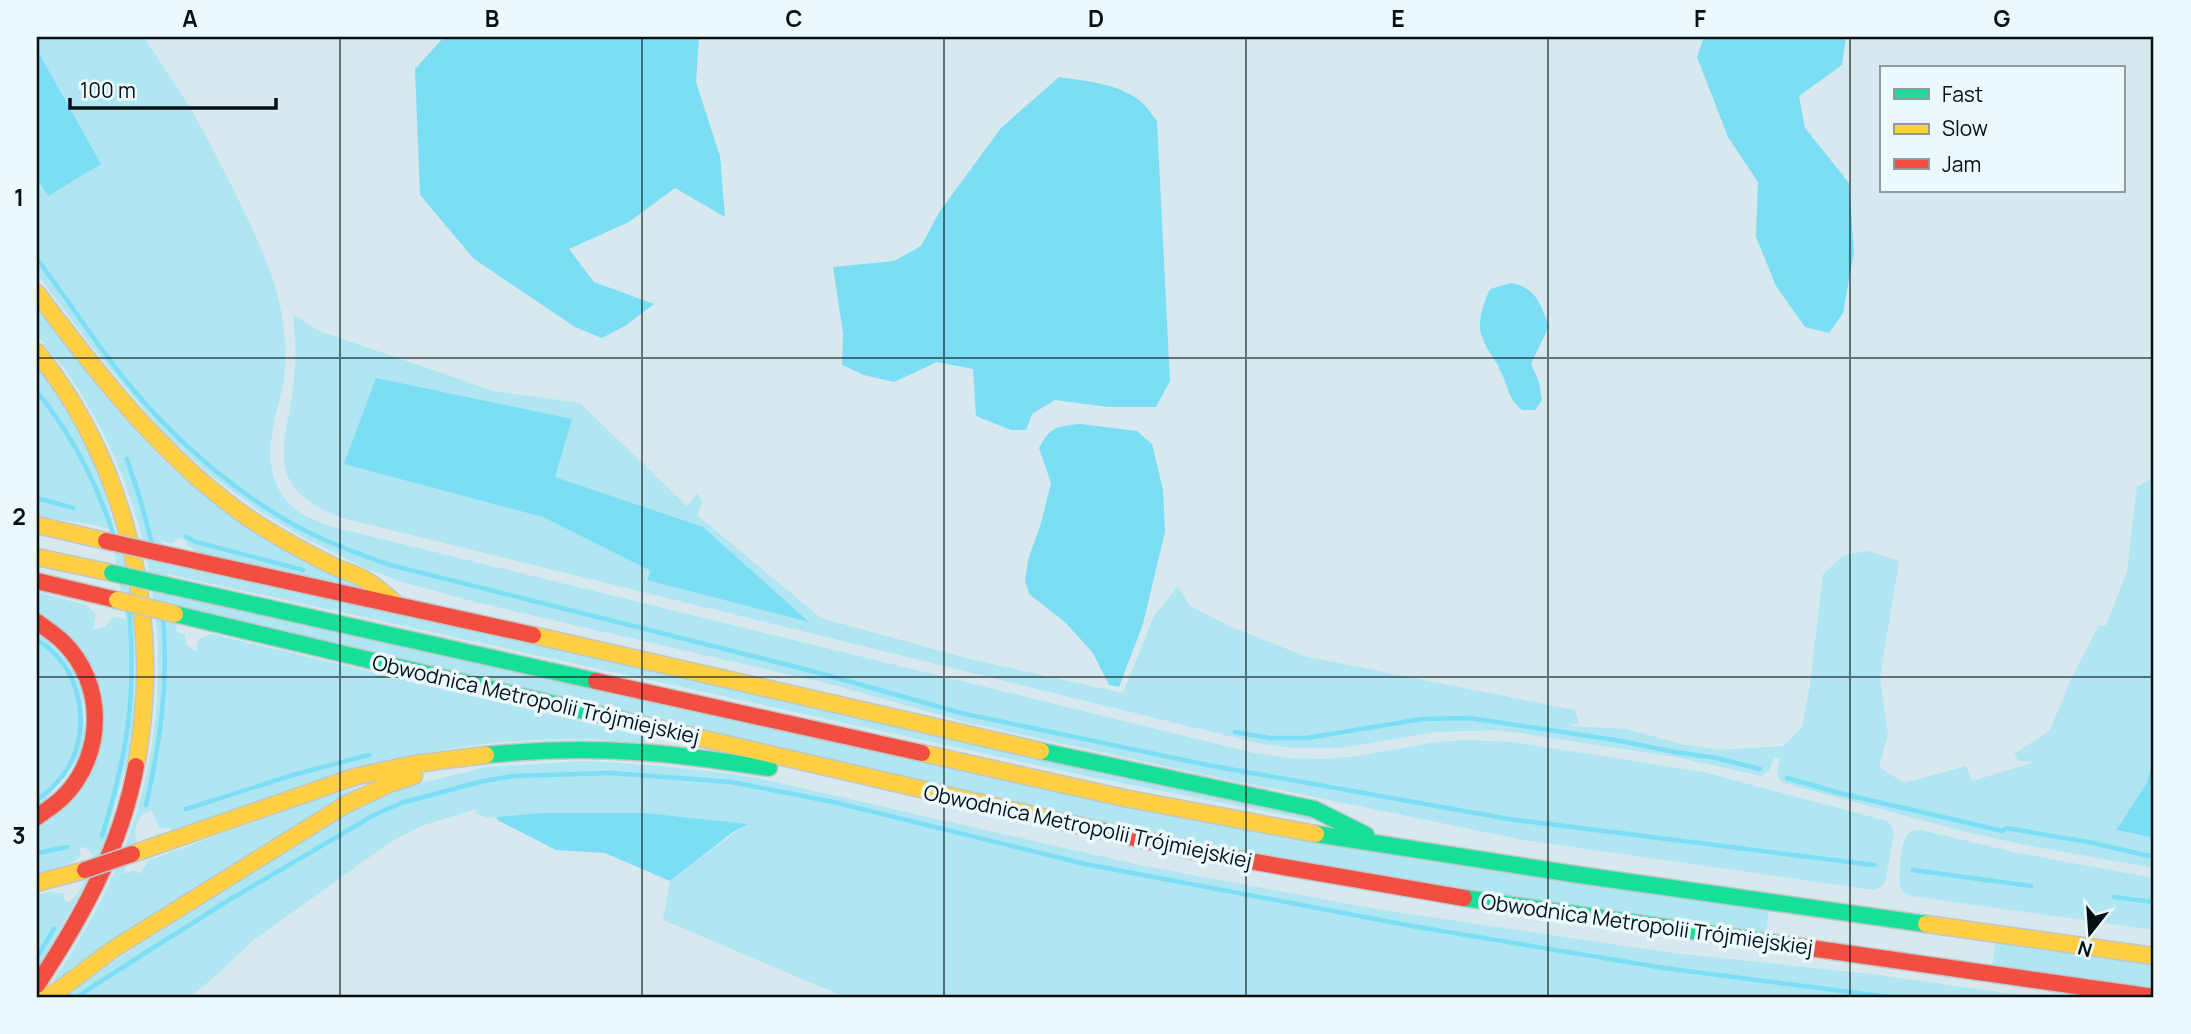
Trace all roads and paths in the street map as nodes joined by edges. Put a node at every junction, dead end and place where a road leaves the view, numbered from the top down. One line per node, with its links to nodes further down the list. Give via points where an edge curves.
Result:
1 (37, 293): 6 (highway, via 125,406 191,474 267,530 365,580)
2 (37, 352): 14 (highway, via 91,434 117,493 142,591 147,672 138,760 118,832 83,910)
3 (37, 525): 6 (highway, bridge)
4 (37, 557): 11 (highway, Obwodnica Metropolii Trójmiejskiej, bridge, via 1124,798)
5 (37, 581): 9 (highway, Obwodnica Metropolii Trójmiejskiej, bridge)
6 (400, 607): 11 (highway, via 1314,809)
7 (37, 622): 10 (highway, via 75,654 95,702 89,758 74,786)
8 (474, 756): 9 (highway, via 596,750); 12 (highway, bridge, via 337,782); 15 (highway, via 389,784 345,805)
9 (908, 787): 16 (highway, Obwodnica Metropolii Trójmiejskiej, via 1203,853 1336,877)
10 (37, 817)
11 (1389, 846): 13 (highway, Obwodnica Metropolii Trójmiejskiej)
12 (37, 883)
13 (2154, 956)
14 (37, 985)
15 (45, 997)
16 (2154, 997)

